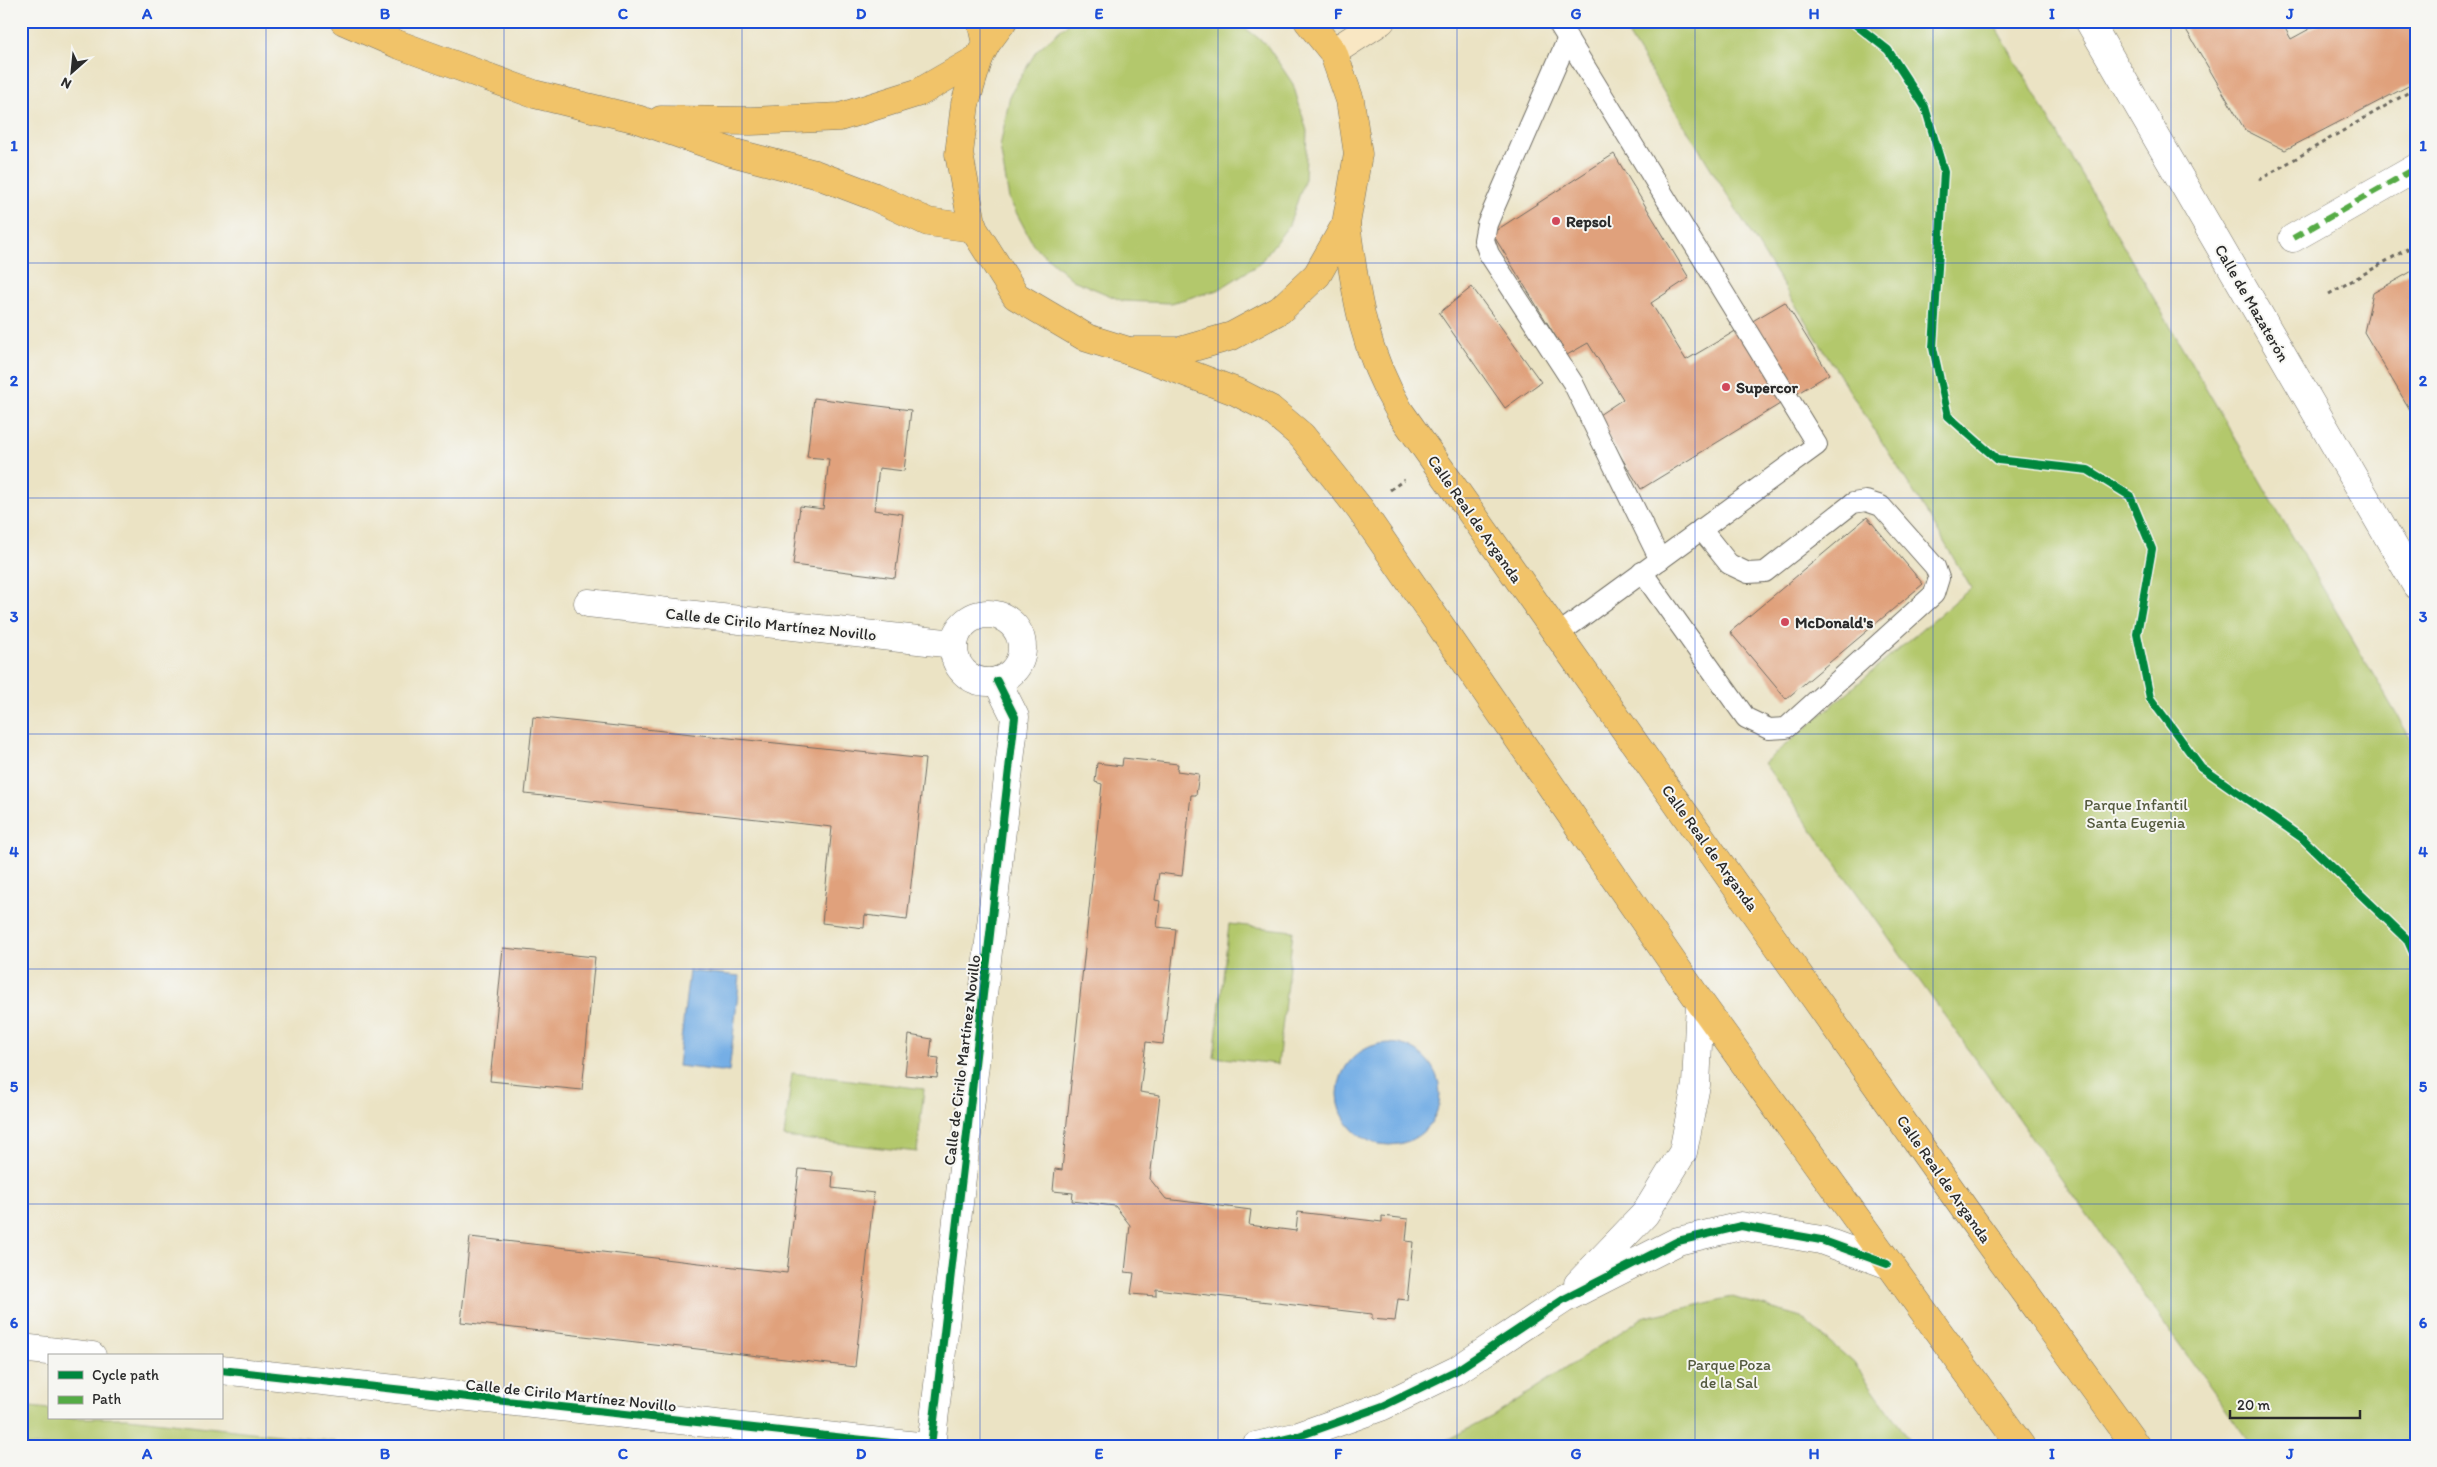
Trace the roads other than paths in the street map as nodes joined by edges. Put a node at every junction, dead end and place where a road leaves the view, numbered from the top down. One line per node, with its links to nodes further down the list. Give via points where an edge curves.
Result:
1 (344, 21): 10 (main road, via 534,94)
2 (1003, 21): 8 (main road)
3 (1308, 21): 9 (main road)
4 (1381, 21): 9 (main road)
5 (1557, 21): 7 (lane)
6 (2089, 21): 19 (street, Calle de Mazaterón)
7 (1568, 38): 16 (lane, via 1817,446); 17 (lane, via 1487,224 1484,240 1489,254 1573,384)
8 (982, 41): 10 (main road, via 920,92 840,117 751,121); 13 (main road, via 964,104 959,154)
9 (1333, 52): 12 (main road, via 1350,100 1358,154)
10 (637, 119): 13 (main road, via 730,152 815,174 928,222)
11 (2416, 168): 14 (street)
12 (1346, 224): 15 (main road, via 1317,275 1280,310 1232,336 1180,351); 21 (main road, Calle Real de Arganda, via 1357,302 1381,380 1433,460)
13 (973, 228): 15 (main road, via 1016,296 1088,338)
14 (2294, 238)
15 (1129, 351): 24 (main road, via 1237,392 1270,409 1302,436 1360,509)
16 (1701, 529): 17 (lane); 18 (lane, via 1729,564 1748,573 1764,572 1854,503 1866,501 1881,506 1935,567 1939,578 1934,594 1786,728 1770,729 1746,718)
17 (1660, 560): 18 (lane)
18 (1642, 572): 21 (lane)
19 (2416, 585)
20 (588, 603): 22 (street, Calle de Cirilo Martínez Novillo)
21 (1557, 635): 34 (main road, Calle Real de Arganda)
22 (954, 644): 23 (street, via 956,660 966,674 975,680); 23 (street, via 957,633 973,617 984,614 1006,618 1020,635 1021,658 1008,676)
23 (997, 681): 31 (street, Calle de Cirilo Martínez Novillo, via 1015,717)
24 (1700, 1002): 25 (main road); 26 (street, via 1696,1085 1683,1152 1645,1214)
25 (1887, 1264): 26 (street, via 1822,1240 1741,1226 1678,1241); 33 (main road)
26 (1564, 1299): 32 (street, via 1457,1370 1383,1406 1299,1436)
27 (21, 1348): 28 (street)
28 (74, 1354)
29 (222, 1370): 30 (street, Calle de Cirilo Martínez Novillo)
30 (918, 1446)
31 (931, 1446)
32 (1256, 1446)
33 (2021, 1446)
34 (2136, 1446)

